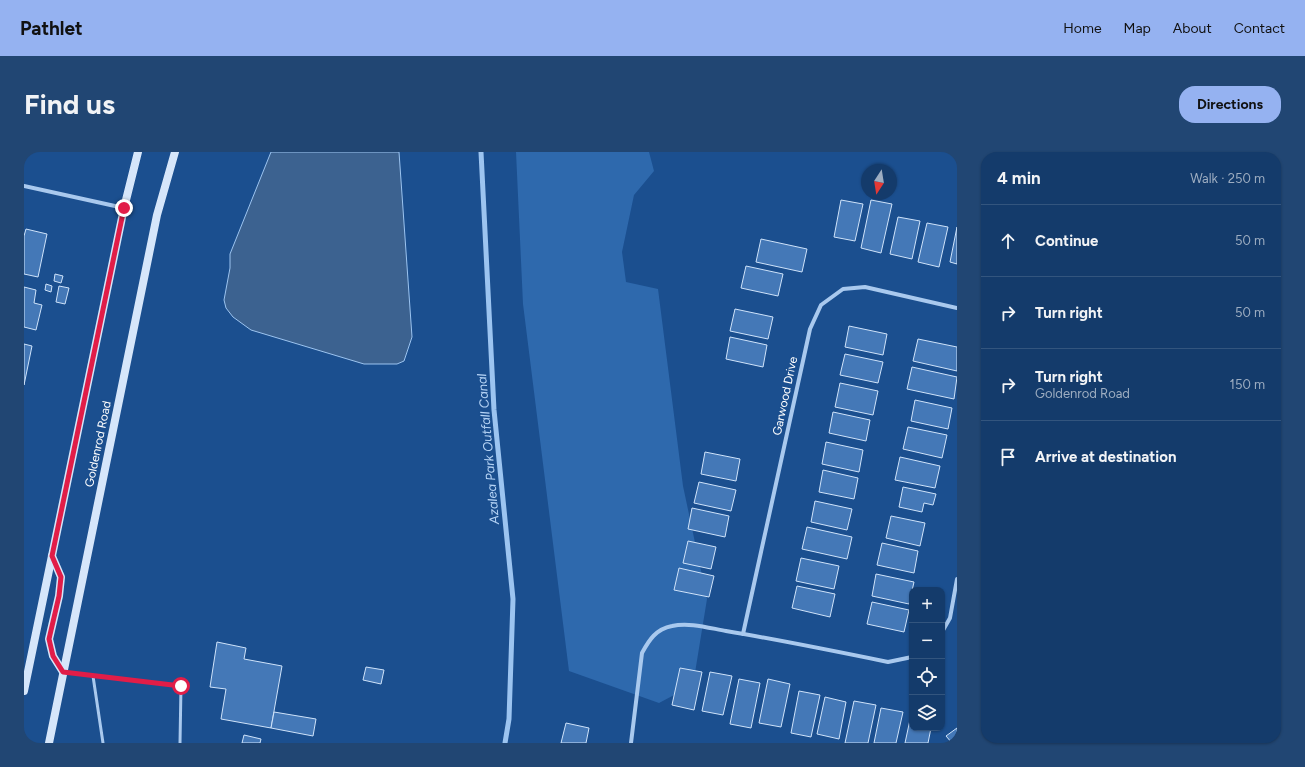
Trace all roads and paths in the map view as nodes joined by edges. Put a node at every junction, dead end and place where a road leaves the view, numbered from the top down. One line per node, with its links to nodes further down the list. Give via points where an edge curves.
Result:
1 (138, 152): 4 (main road, Goldenrod Road)
2 (175, 152): 11 (main road, Goldenrod Road, via 157,215)
3 (24, 186): 4 (street)
4 (124, 208): 6 (main road, Goldenrod Road)
5 (957, 308): 9 (street, Garwood Drive, via 865,287 843,289 821,305 810,329)
6 (52, 556): 11 (main road, via 61,577 49,639 53,656); 13 (main road, Goldenrod Road)
7 (957, 579): 8 (street, via 950,618)
8 (945, 627)
9 (743, 634): 10 (street, via 888,662); 17 (street, via 684,624 657,631 648,640 642,653)
10 (909, 658)
11 (63, 672): 12 (lane); 14 (main road, Goldenrod Road)
12 (93, 676): 15 (lane); 16 (lane, via 181,686)
13 (24, 691)
14 (49, 743)
15 (103, 743)
16 (180, 743)
17 (631, 743)

